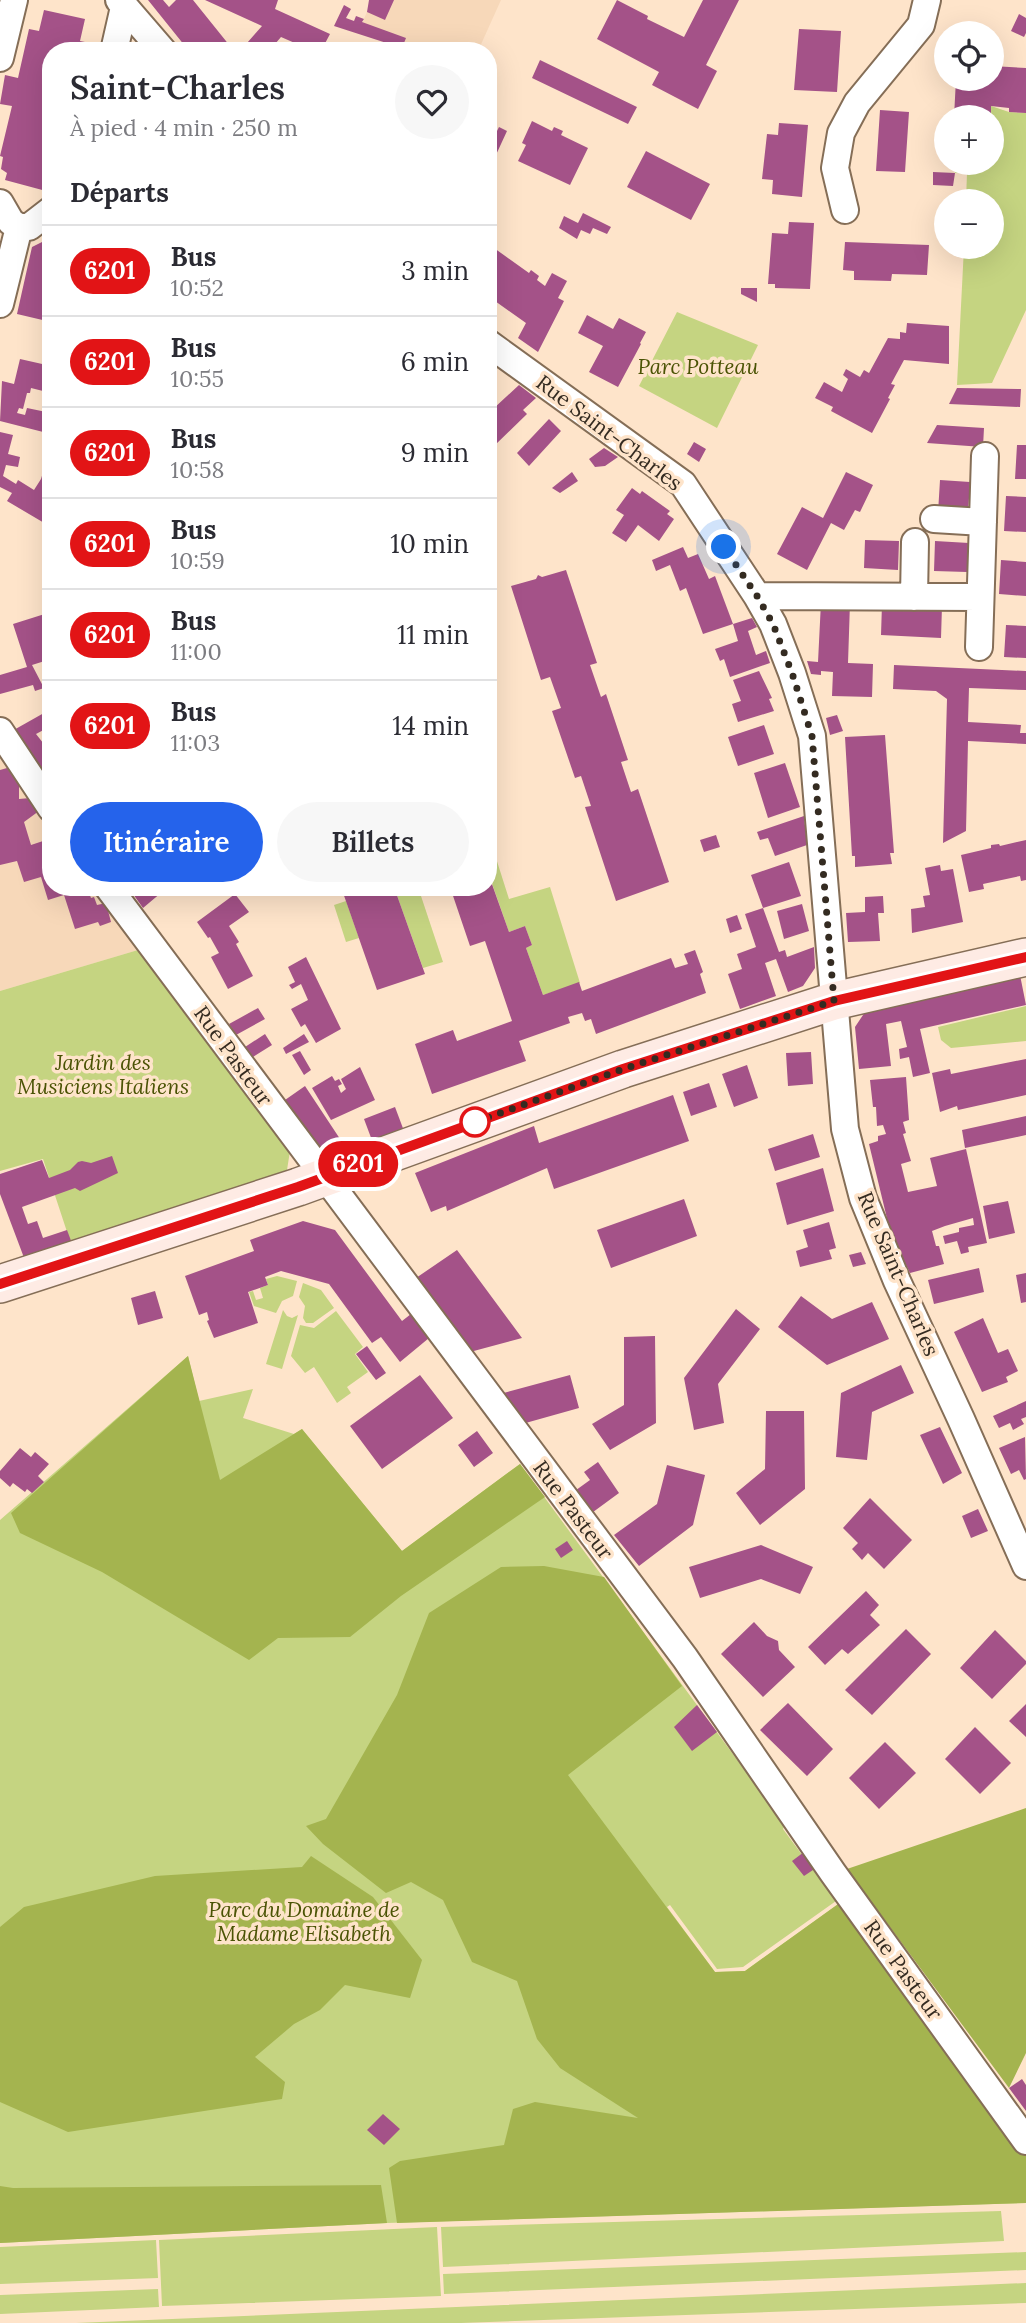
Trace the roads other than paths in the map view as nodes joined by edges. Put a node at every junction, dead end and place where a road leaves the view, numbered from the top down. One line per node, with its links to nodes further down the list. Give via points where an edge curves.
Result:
1 (14, 0): 6 (street)
2 (927, 0): 8 (street, via 921,25 858,103 841,133 835,169)
3 (122, 4): 4 (street); 5 (street)
4 (116, 42)
5 (155, 42)
6 (0, 58)
7 (0, 203): 10 (street)
8 (845, 209)
9 (42, 217): 10 (street, via 29,227)
10 (19, 227): 11 (street)
11 (0, 304)
12 (497, 350): 17 (street, Rue Saint-Charles, via 683,485)
13 (985, 456): 15 (street)
14 (934, 519): 15 (street)
15 (983, 522): 19 (street)
16 (915, 542): 18 (street)
17 (757, 596): 18 (street); 25 (street, Rue Saint-Charles, via 773,624 812,736)
18 (914, 597): 19 (street)
19 (981, 597): 20 (street)
20 (979, 647)
21 (0, 731): 22 (street)
22 (42, 794)
23 (115, 896): 26 (street, Rue Pasteur)
24 (1026, 957): 25 (main road)
25 (834, 1001): 26 (main road, via 623,1069); 28 (street, Rue Saint-Charles, via 845,1129 863,1198)
26 (323, 1177): 27 (main road); 29 (street, Rue Pasteur, via 685,1658)
27 (0, 1284)
28 (1026, 1566)
29 (1026, 2141)

